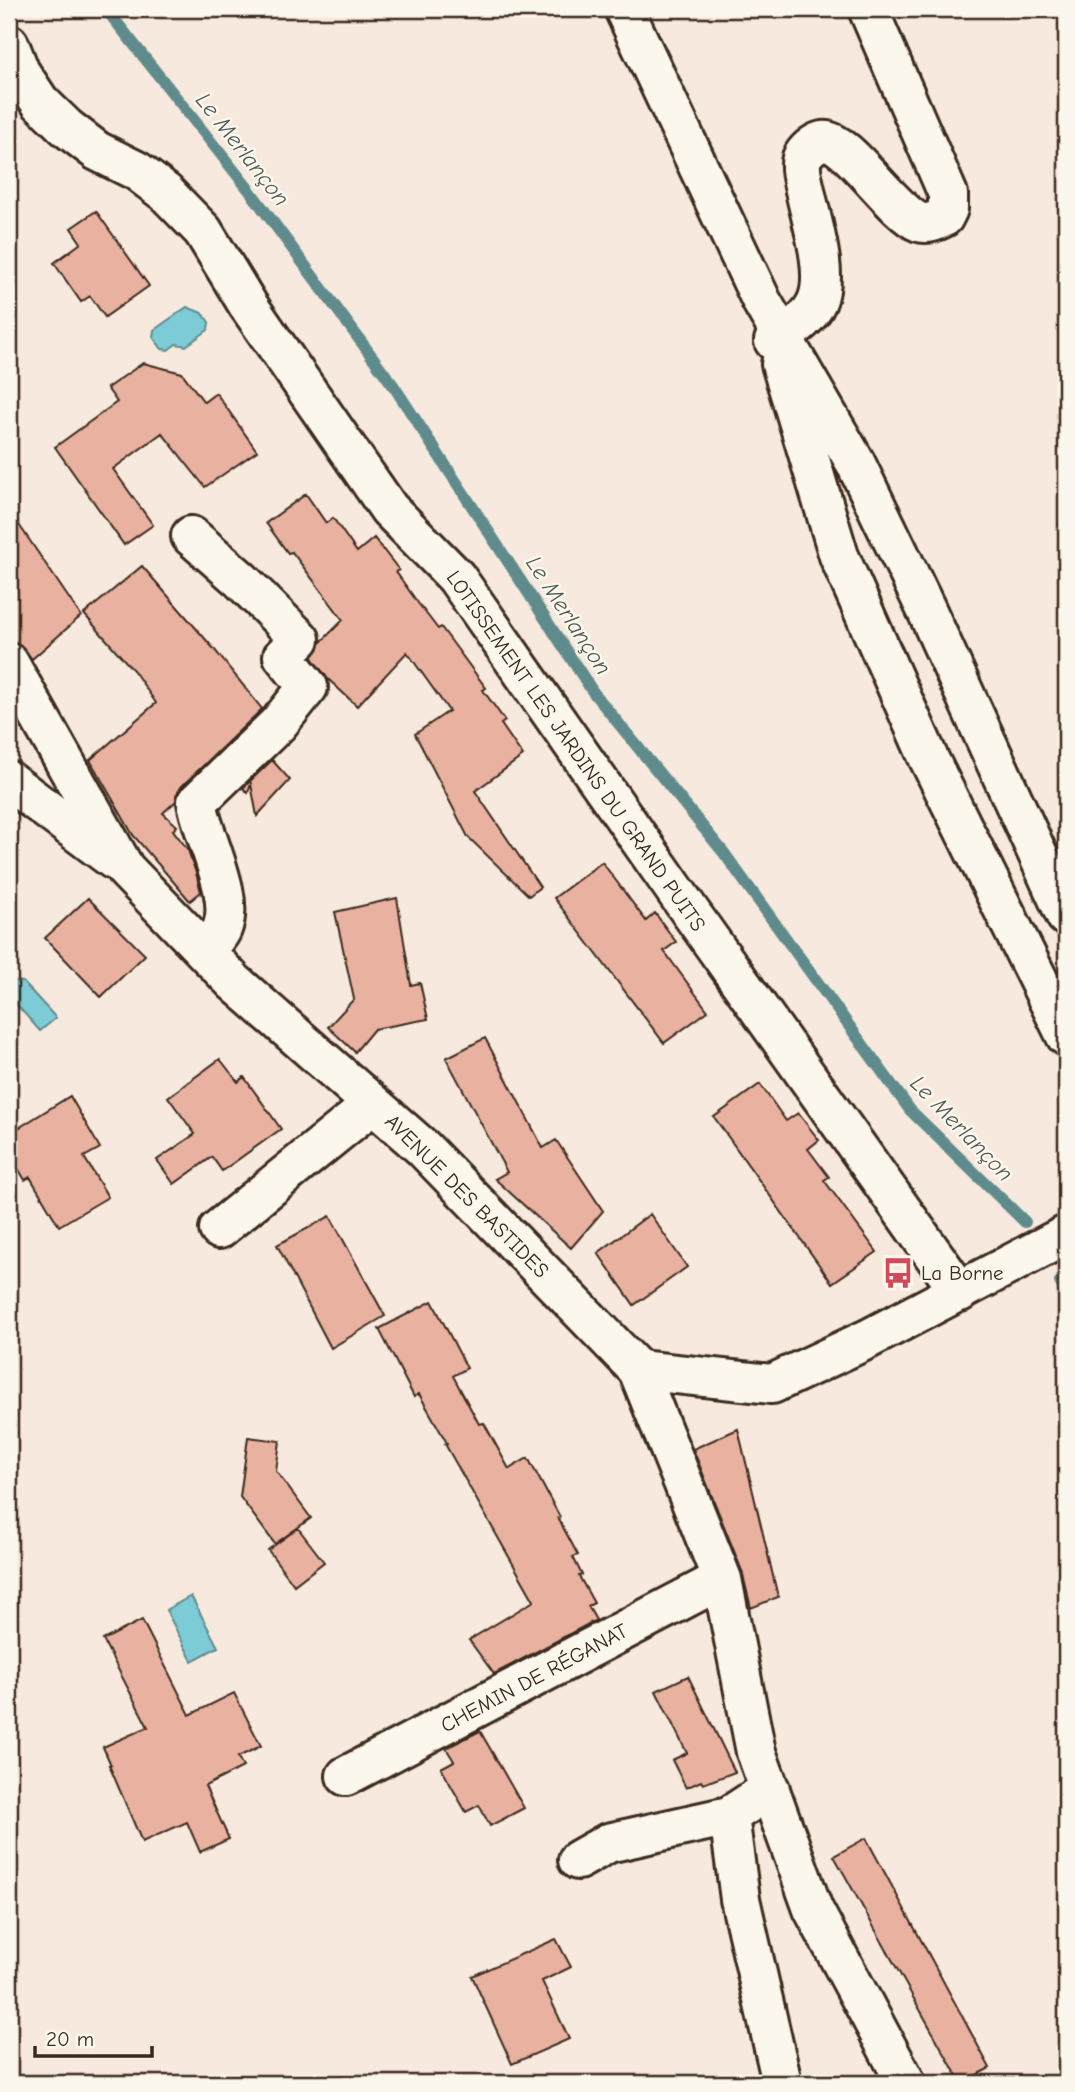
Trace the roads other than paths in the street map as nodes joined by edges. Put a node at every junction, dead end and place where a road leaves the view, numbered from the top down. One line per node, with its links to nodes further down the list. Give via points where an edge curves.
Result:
1 (624, 9): 4 (street)
2 (868, 9): 4 (street, via 948,194 948,209 932,223 920,222 904,213 832,141 808,149 801,160 802,178 820,283 817,301 806,318)
3 (9, 44): 15 (street, LOTISSEMENT LES JARDINS DU GRAND PUITS, via 40,102 66,128 166,193 203,231 248,305 389,509 456,578)
4 (778, 338): 9 (street, via 855,462); 11 (street, via 839,556 929,757)
5 (191, 536): 10 (street, via 300,639 282,656 308,687 278,724 197,802 226,894 223,928)
6 (9, 663): 8 (street, AVENUE DES BASTIDES)
7 (9, 781): 8 (street)
8 (125, 869): 10 (street, AVENUE DES BASTIDES)
9 (1066, 916)
10 (206, 951): 12 (street, AVENUE DES BASTIDES, via 234,982)
11 (1066, 1036)
12 (373, 1104): 13 (street); 16 (street, AVENUE DES BASTIDES, via 423,1147)
13 (219, 1229)
14 (1066, 1235): 15 (street)
15 (960, 1292): 16 (street, via 772,1384)
16 (638, 1370): 17 (street)
17 (722, 1579): 18 (street, CHEMIN DE RÉGANAT); 19 (street, via 756,1752)
18 (346, 1776)
19 (770, 1789): 20 (street); 23 (street, via 813,1909)
20 (729, 1816): 21 (street, via 608,1843); 22 (street, via 740,1899)
21 (578, 1860)
22 (782, 2083)
23 (906, 2083)

